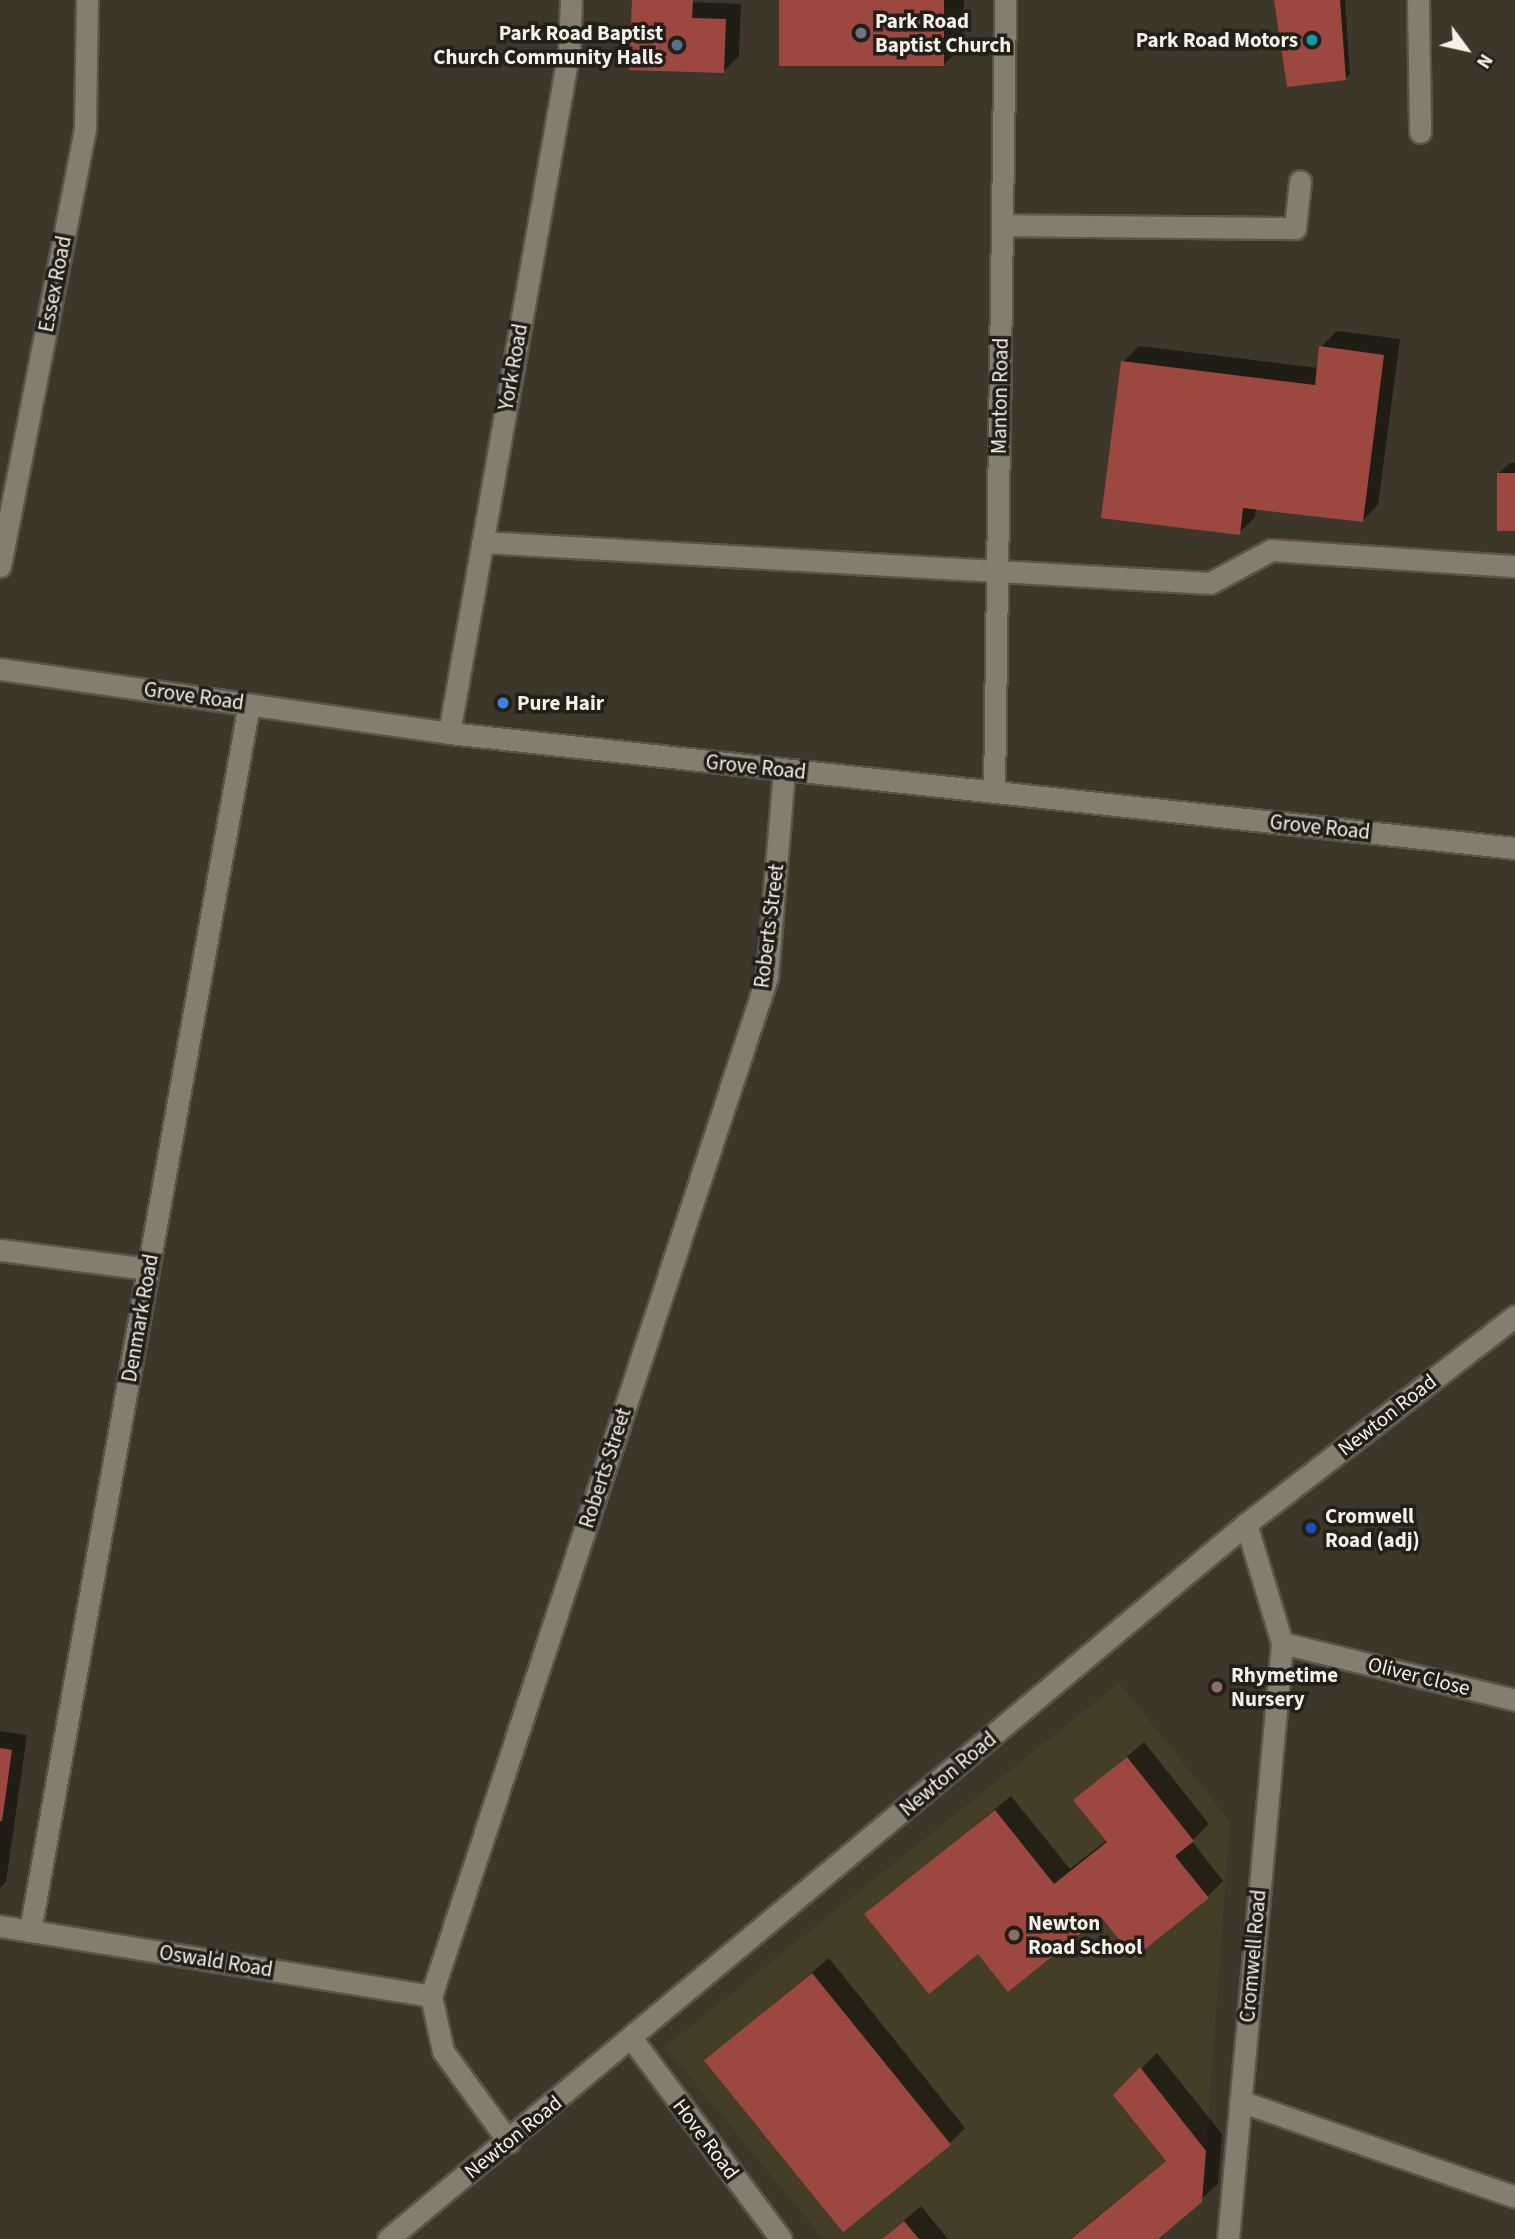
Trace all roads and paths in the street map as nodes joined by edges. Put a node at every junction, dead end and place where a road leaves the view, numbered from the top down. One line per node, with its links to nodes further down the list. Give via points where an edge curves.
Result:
1 (87, 0): 9 (street, Essex Road, via 85,127)
2 (571, 0): 8 (street, York Road, via 569,50)
3 (1005, 0): 7 (street, Manton Road)
4 (1418, 0): 5 (street)
5 (1420, 132)
6 (1300, 181): 7 (street, via 1295,228)
7 (1002, 225): 11 (street, Manton Road)
8 (482, 542): 11 (street); 14 (street, York Road)
9 (0, 566)
10 (1515, 566): 11 (street, via 1271,550 1210,583)
11 (997, 574): 16 (street, Manton Road)
12 (0, 669): 13 (street, Grove Road)
13 (249, 704): 14 (street, Grove Road); 19 (street, Denmark Road)
14 (449, 733): 15 (street, Grove Road)
15 (785, 770): 16 (street, Grove Road); 26 (street, Roberts Street, via 767,977)
16 (994, 792): 17 (street, Grove Road)
17 (1515, 848)
18 (0, 1250): 19 (street)
19 (148, 1269): 25 (street, Denmark Road)
20 (1515, 1316): 21 (street, Newton Road)
21 (1246, 1524): 22 (street, Cromwell Road); 27 (street, Newton Road)
22 (1282, 1643): 23 (street, Oliver Close); 28 (street, Cromwell Road)
23 (1515, 1700)
24 (0, 1926): 25 (street, Oswald Road)
25 (30, 1931): 26 (street, Oswald Road)
26 (431, 1996): 29 (street, via 443,2052)
27 (632, 2039): 29 (street, Newton Road); 32 (street, Hove Road)
28 (1240, 2101): 30 (street); 33 (street, Cromwell Road)
29 (509, 2142): 31 (street, Newton Road)
30 (1515, 2197)
31 (388, 2239)
32 (781, 2239)
33 (1228, 2239)

